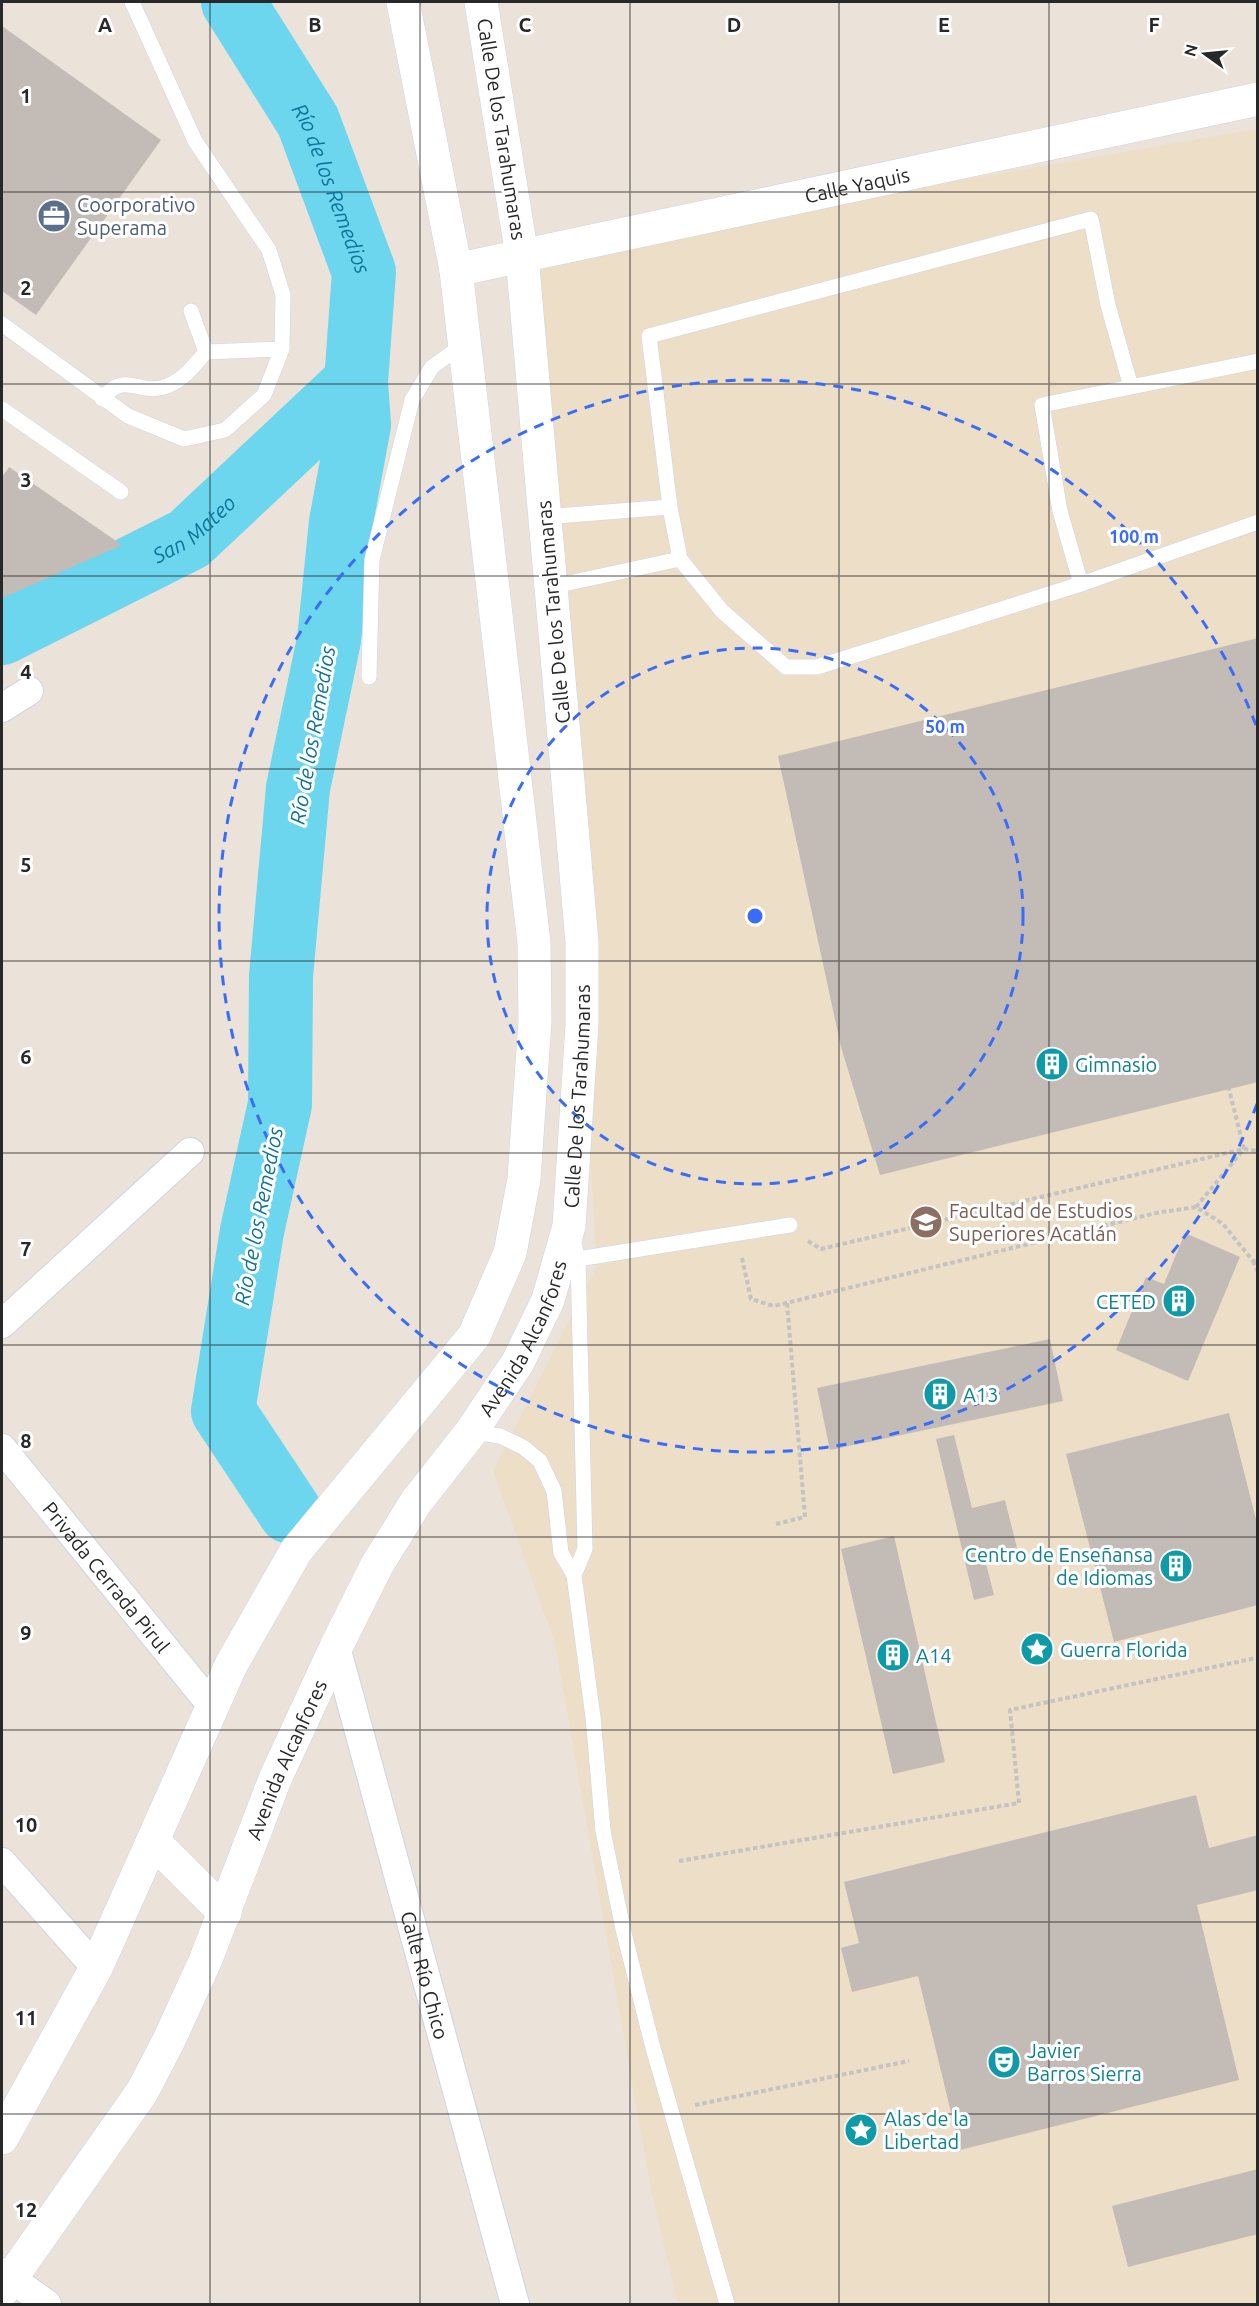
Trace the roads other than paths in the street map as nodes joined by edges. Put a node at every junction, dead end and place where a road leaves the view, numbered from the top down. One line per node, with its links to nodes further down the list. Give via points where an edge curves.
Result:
1 (132, 2): 10 (lane, via 195,141 269,250 283,294)
2 (403, 2): 6 (main road)
3 (481, 2): 5 (main road, Calle De los Tarahumaras)
4 (1257, 99): 5 (main road, Calle Yaquis)
5 (522, 256): 6 (main road, Calle Yaquis); 18 (main road, Calle De los Tarahumaras)
6 (456, 270): 9 (main road)
7 (191, 311): 11 (lane)
8 (2, 324): 14 (lane)
9 (464, 344): 23 (lane, via 432,366 412,400 372,560); 35 (main road, Avenida Alcanfores, via 534,944 535,1021 524,1179 510,1253 474,1336 296,1551)
10 (282, 349): 11 (lane); 14 (lane, via 264,395 225,430 184,439 128,416)
11 (206, 352): 14 (lane, via 181,379 164,387 122,384 112,387)
12 (1257, 361): 13 (lane)
13 (1131, 387): 17 (lane, via 1108,305 1091,219 649,336); 21 (lane, via 1042,405 1060,511)
14 (102, 399)
15 (2, 409): 16 (lane)
16 (121, 492)
17 (670, 507): 18 (lane); 20 (lane)
18 (544, 517): 22 (main road, Calle De los Tarahumaras)
19 (1257, 522): 21 (lane)
20 (680, 559): 21 (lane, via 722,612 786,666 817,667); 22 (lane)
21 (1081, 584)
22 (550, 586): 28 (main road, Calle De los Tarahumaras, via 582,942 582,1025)
23 (369, 677)
24 (29, 691): 25 (street)
25 (2, 708)
26 (190, 1152): 30 (street)
27 (786, 1225): 29 (lane)
28 (569, 1226): 29 (lane); 31 (main road, Avenida Alcanfores, via 548,1300 518,1362)
29 (578, 1259): 33 (lane, via 585,1549)
30 (2, 1324)
31 (471, 1432): 33 (lane, via 500,1436 540,1461 554,1491 561,1553); 34 (main road, Avenida Alcanfores, via 416,1502 377,1565)
32 (2, 1448): 35 (street, Privada Cerrada Pirul)
33 (574, 1575): 44 (lane, via 603,1831 623,1929)
34 (336, 1647): 38 (main road, Avenida Alcanfores, via 275,1779); 43 (street, Calle Río Chico)
35 (212, 1706): 36 (main road, Avenida Alcanfores)
36 (153, 1841): 38 (main road); 39 (main road, Avenida Alcanfores)
37 (2, 1862): 39 (street)
38 (230, 1902): 41 (main road, Avenida Alcanfores, via 142,2092)
39 (96, 1968): 40 (main road, Avenida Alcanfores)
40 (2, 2138)
41 (5, 2281): 42 (street)
42 (47, 2304)
43 (515, 2304)
44 (727, 2304)

